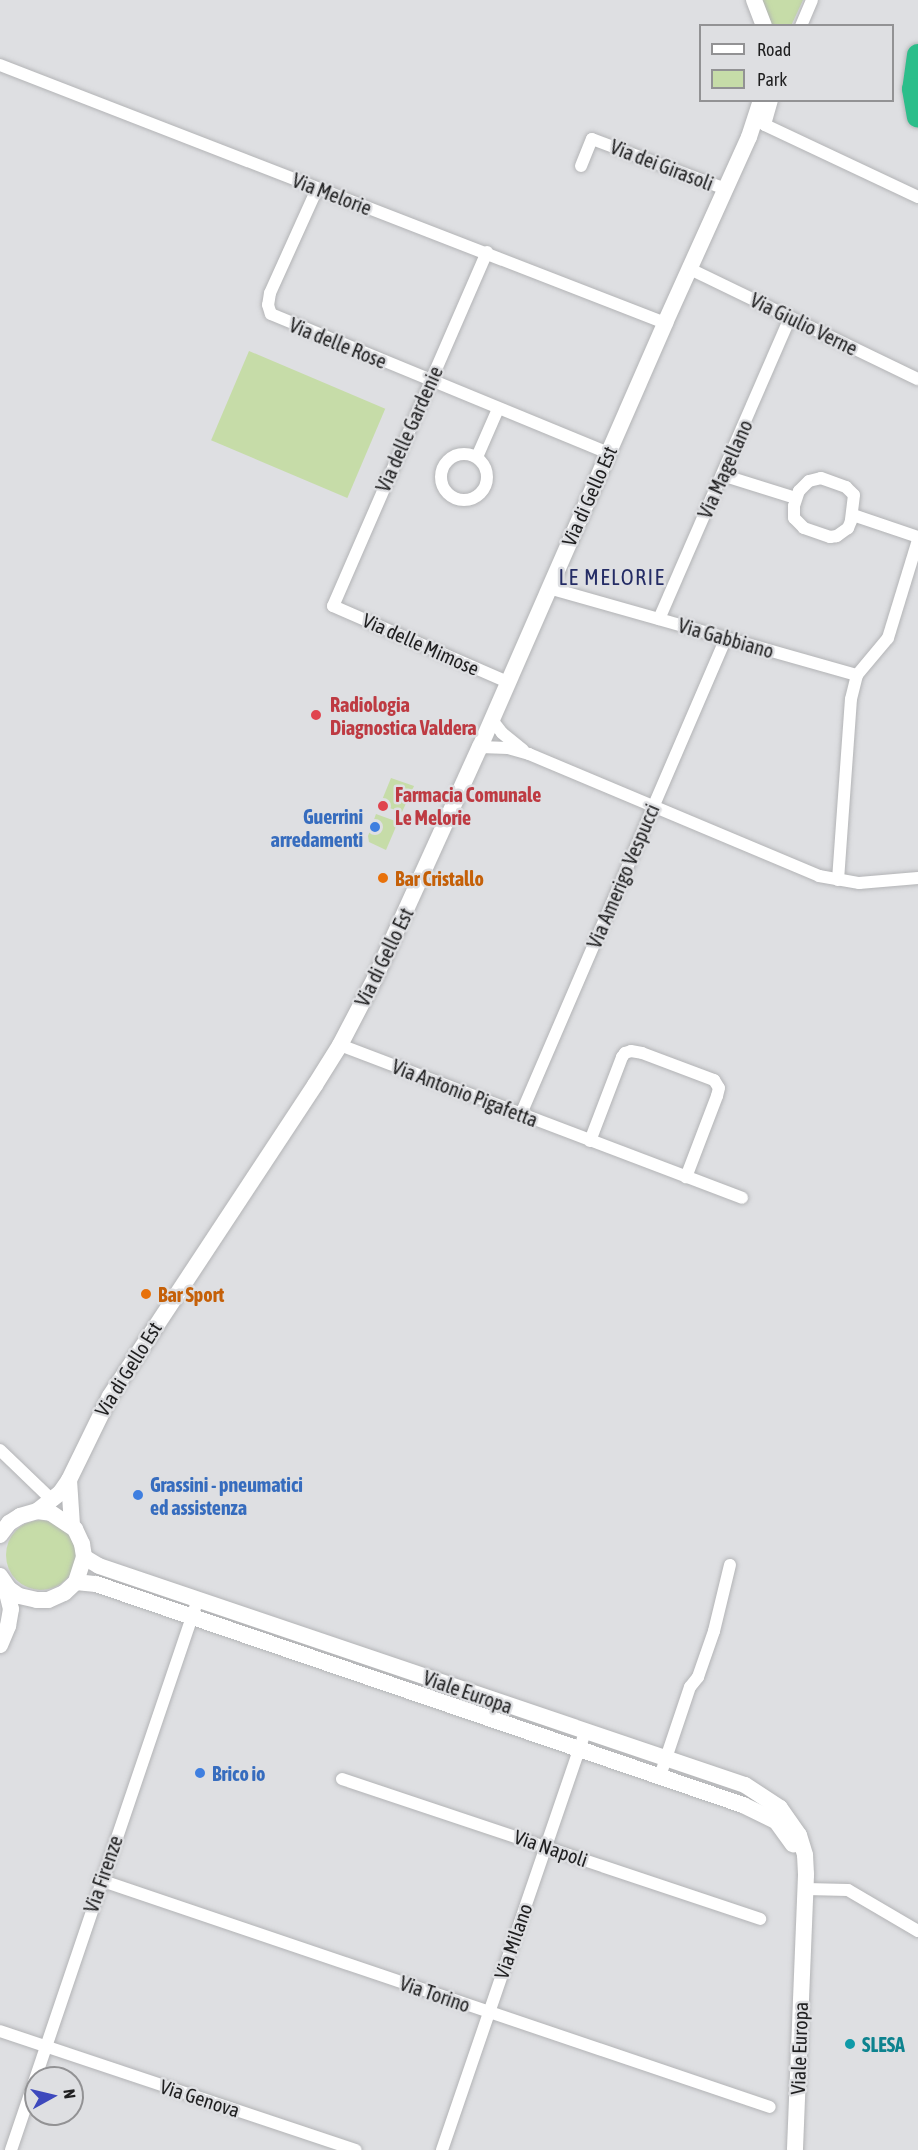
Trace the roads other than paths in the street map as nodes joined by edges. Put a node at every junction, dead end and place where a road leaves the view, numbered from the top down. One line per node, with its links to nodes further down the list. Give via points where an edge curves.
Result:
1 (753, 0): 3 (main road)
2 (812, 0): 4 (street)
3 (763, 24)
4 (802, 24)
5 (918, 55): 9 (highway, via 913,90)
6 (0, 65): 11 (street, Via Melorie)
7 (760, 102): 12 (main road, Via di Gello Est, via 750,137)
8 (771, 102): 13 (street, via 765,124)
9 (918, 117)
10 (581, 166): 12 (street, Via dei Girasoli, via 592,139)
11 (317, 189): 14 (street, Via Melorie); 19 (street, Via delle Rose, via 270,293 271,314)
12 (726, 189): 15 (main road, Via di Gello Est)
13 (918, 197)
14 (487, 252): 17 (street, Via Melorie); 19 (street, Via delle Gardenie)
15 (690, 269): 16 (street, Via Giulio Verne); 17 (main road, Via di Gello Est)
16 (790, 318): 18 (street, Via Giulio Verne); 23 (street, Via Magellano)
17 (664, 323): 21 (main road, Via di Gello Est)
18 (918, 379)
19 (431, 380): 20 (street, Via delle Rose); 28 (street, Via delle Gardenie)
20 (498, 409): 21 (street, Via delle Rose); 22 (street)
21 (608, 453): 27 (main road, Via di Gello Est)
22 (477, 457)
23 (722, 475): 24 (street); 29 (street, Via Magellano)
24 (796, 498): 25 (street, via 809,481 821,478 851,490 855,502); 25 (street, via 793,512 798,524 830,537 843,533)
25 (853, 515): 26 (street)
26 (918, 539): 31 (street, via 888,638)
27 (549, 588): 29 (street, Via Gabbiano); 32 (main road, Via di Gello Est)
28 (333, 606): 32 (street, Via delle Mimose)
29 (659, 619): 30 (street, Via Gabbiano)
30 (726, 638): 31 (street, Via Gabbiano); 36 (street, Via Amerigo Vespucci)
31 (857, 675): 38 (street, via 848,720)
32 (508, 682): 33 (main road, Via di Gello Est)
33 (492, 720): 34 (main road, Via di Gello Est); 35 (street)
34 (480, 747): 35 (street); 39 (main road, Via di Gello Est, via 387,954)
35 (529, 754): 36 (street)
36 (653, 807): 38 (street, via 803,871); 40 (street, Via Amerigo Vespucci)
37 (918, 878): 38 (street, via 859,883)
38 (838, 880)
39 (340, 1045): 40 (street, Via Antonio Pigafetta); 45 (main road, Via di Gello Est, via 110,1396)
40 (521, 1114): 41 (street, Via Antonio Pigafetta)
41 (590, 1141): 42 (street, Via Antonio Pigafetta); 42 (street, via 622,1057 631,1051 642,1053 714,1080 719,1088)
42 (686, 1177): 43 (street, Via Antonio Pigafetta)
43 (742, 1198)
44 (0, 1450): 46 (street)
45 (69, 1480): 46 (main road, Via di Gello Est); 47 (main road, Via di Gello Est)
46 (52, 1500): 47 (main road); 48 (main road, Via di Gello Est)
47 (69, 1508): 49 (main road, Via di Gello Est)
48 (37, 1511): 49 (main road, via 57,1515); 50 (main road, Via di Gello Est, via 14,1519)
49 (72, 1525): 51 (main road, Via di Gello Est)
50 (1, 1532)
51 (84, 1557): 54 (main road); 55 (main road, Viale Europa, via 99,1566)
52 (730, 1565): 62 (street, via 714,1631)
53 (3, 1580): 56 (main road, via 19,1596); 58 (main road, via 11,1609)
54 (76, 1582): 56 (main road, via 59,1596); 57 (main road, Viale Europa, via 96,1584)
55 (198, 1599): 57 (street, Via Firenze); 60 (main road, Viale Europa)
56 (43, 1600): 58 (main road, via 26,1606)
57 (192, 1618): 61 (main road, Viale Europa); 66 (street, Via Firenze)
58 (8, 1626): 59 (main road)
59 (0, 1645)
60 (585, 1732): 61 (street, Via Milano); 62 (main road, Viale Europa)
61 (579, 1749): 63 (main road, Viale Europa); 65 (street, Via Milano)
62 (666, 1758): 63 (street); 67 (main road, Viale Europa, via 745,1785 780,1808 799,1835)
63 (660, 1776): 67 (main road, Viale Europa, via 770,1817 787,1833)
64 (342, 1779): 65 (street, Via Napoli)
65 (546, 1846): 68 (street, Via Napoli); 70 (street, Via Milano)
66 (100, 1880): 70 (street, Via Torino); 72 (street, Via Firenze)
67 (806, 1882): 69 (street, via 848,1890); 77 (main road, Viale Europa)
68 (760, 1919)
69 (918, 1931)
70 (489, 2012): 73 (street, Via Torino); 76 (street, Via Milano)
71 (0, 2031): 72 (street, Via Genova)
72 (45, 2046): 74 (street, Via Firenze); 75 (street, Via Genova)
73 (770, 2107)
74 (11, 2150)
75 (356, 2150)
76 (442, 2150)
77 (795, 2150)

